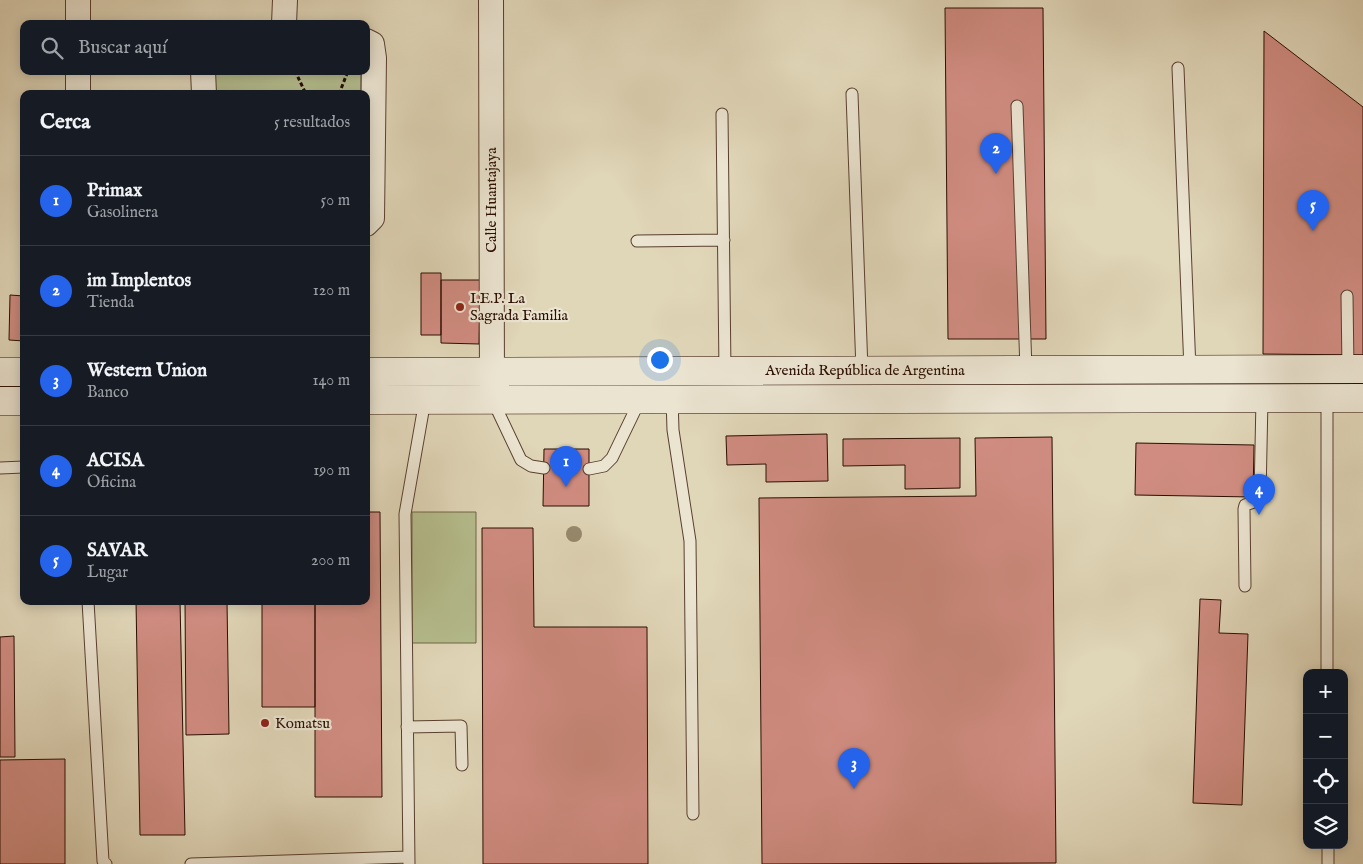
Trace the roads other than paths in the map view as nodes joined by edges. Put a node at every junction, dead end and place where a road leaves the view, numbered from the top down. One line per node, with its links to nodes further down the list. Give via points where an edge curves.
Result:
1 (78, 0): 4 (street)
2 (285, 0): 5 (street)
3 (491, 0): 23 (street, Calle Huantajaya)
4 (78, 20)
5 (284, 20)
6 (370, 43): 15 (street, via 374,58)
7 (1178, 68): 22 (lane)
8 (78, 75): 10 (street)
9 (203, 75): 11 (street)
10 (78, 90)
11 (204, 90)
12 (852, 94): 20 (lane)
13 (1017, 106): 21 (lane)
14 (722, 114): 16 (lane)
15 (370, 220)
16 (724, 240): 17 (lane); 24 (lane)
17 (637, 241)
18 (1347, 296): 19 (lane)
19 (1355, 369): 22 (main road, Avenida República de Argentina)
20 (862, 370): 21 (main road, Avenida República de Argentina); 24 (main road, Avenida República de Argentina)
21 (1026, 370): 22 (main road, Avenida República de Argentina)
22 (1190, 370)
23 (491, 371): 27 (main road, Avenida República de Argentina); 28 (main road, Avenida República de Argentina); 35 (street, Calle Huantajaya)
24 (725, 371): 28 (main road, Avenida República de Argentina)
25 (0, 372): 26 (main road)
26 (20, 372)
27 (370, 372)
28 (672, 385): 29 (main road, Avenida República de Argentina); 32 (main road, Avenida República de Argentina); 47 (lane, via 673,430 690,541)
29 (1262, 398): 30 (main road, Avenida República de Argentina); 42 (lane, via 1260,496 1244,509)
30 (1327, 398): 31 (main road, Avenida República de Argentina); 44 (lane)
31 (1363, 398)
32 (640, 399): 35 (main road, Avenida República de Argentina); 41 (lane, via 612,458 604,466)
33 (370, 400): 34 (main road, Avenida República de Argentina)
34 (426, 400): 35 (main road, Avenida República de Argentina); 45 (lane, via 405,514)
35 (492, 400): 40 (lane, via 521,460)
36 (0, 401): 37 (main road)
37 (20, 401)
38 (20, 467): 39 (lane)
39 (0, 468)
40 (544, 468)
41 (589, 469)
42 (1245, 586)
43 (88, 605): 50 (lane, via 103,861)
44 (1327, 669)
45 (407, 727): 46 (lane, via 461,726); 49 (lane)
46 (462, 765)
47 (693, 814)
48 (1328, 849): 52 (lane)
49 (409, 861): 51 (lane)
50 (106, 864)
51 (191, 864)
52 (1328, 864)

